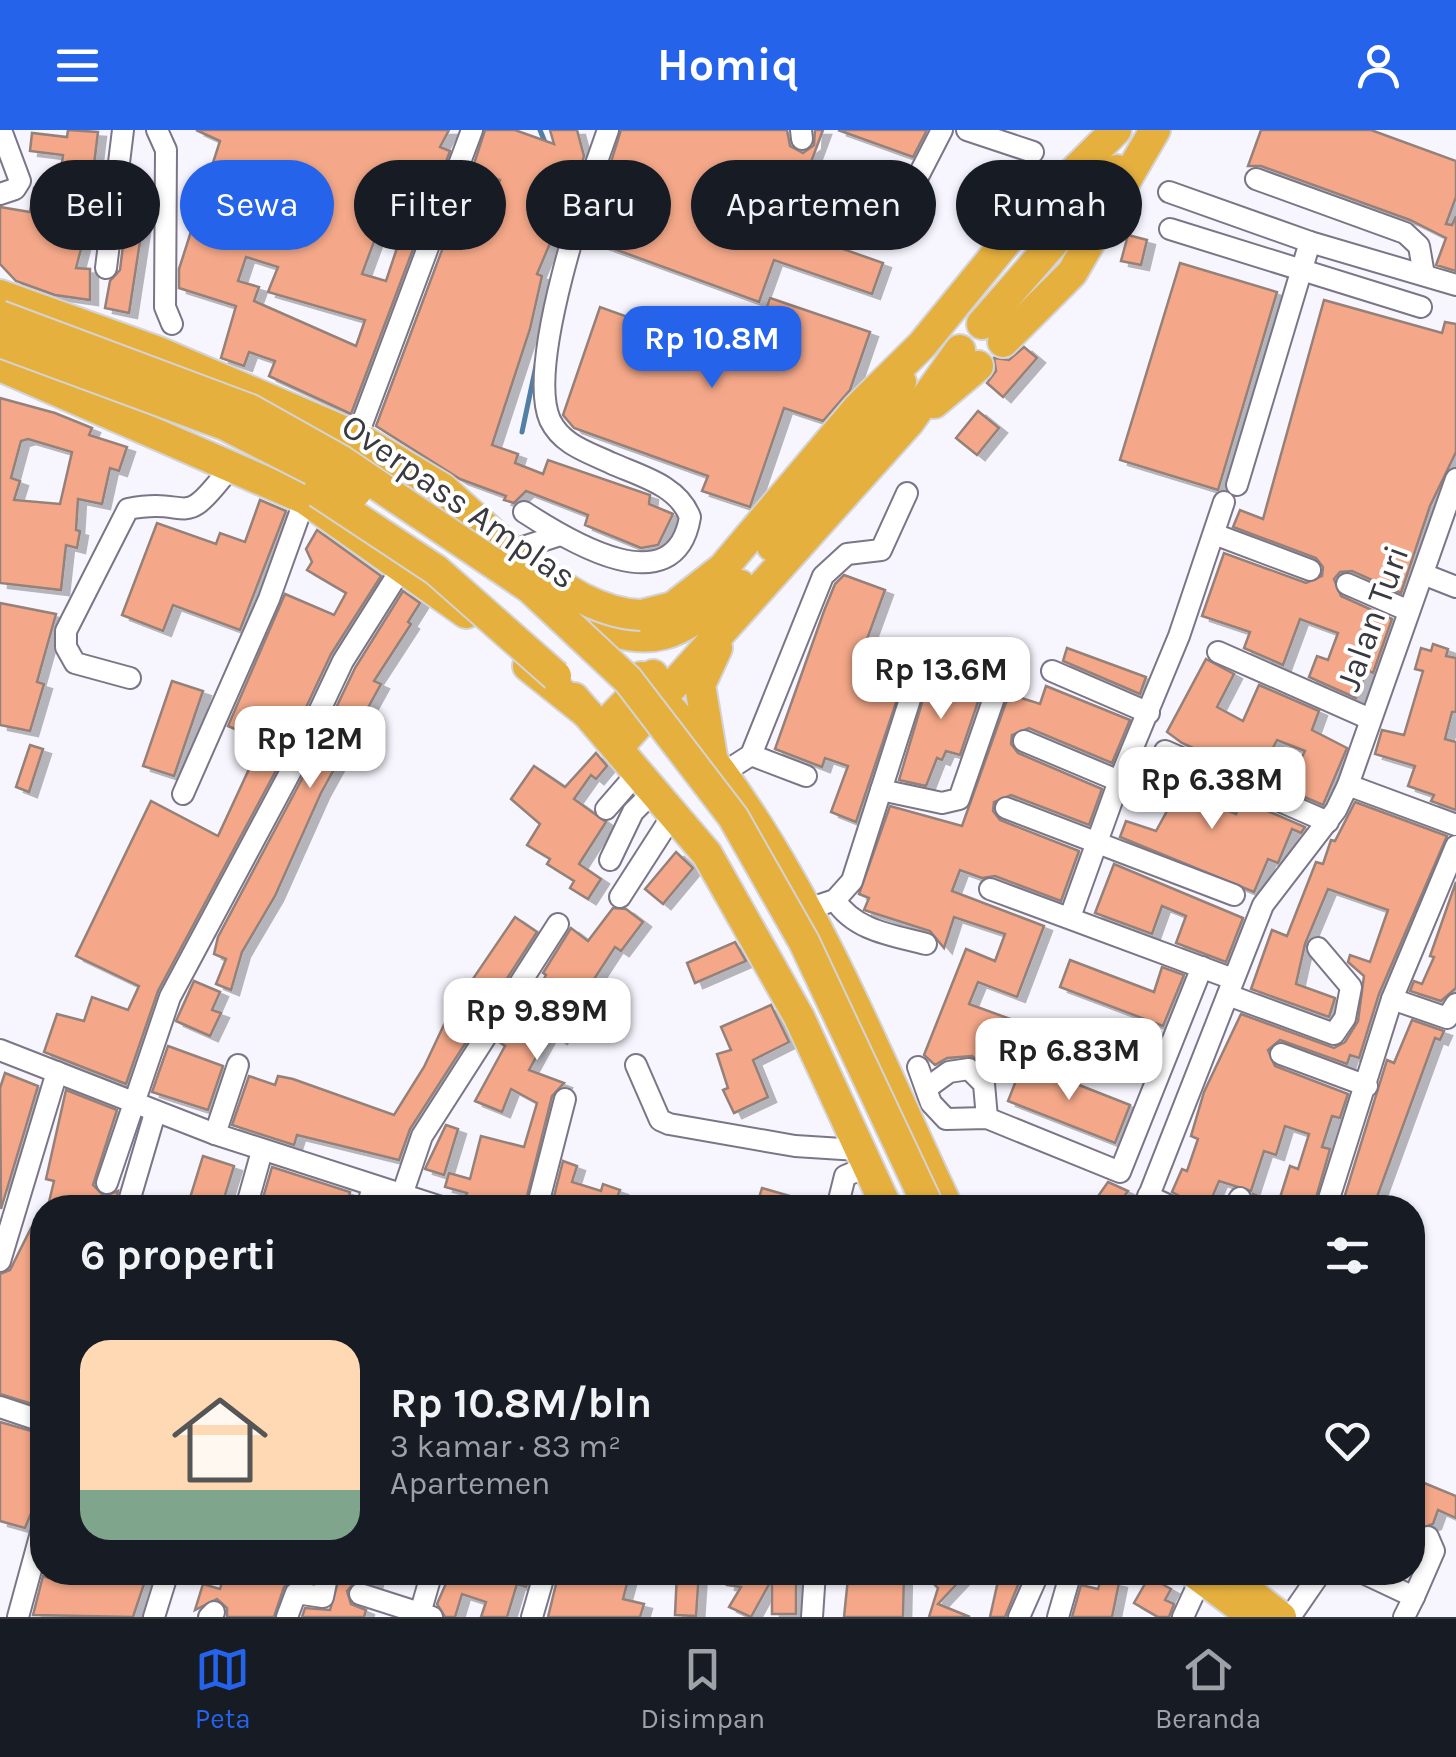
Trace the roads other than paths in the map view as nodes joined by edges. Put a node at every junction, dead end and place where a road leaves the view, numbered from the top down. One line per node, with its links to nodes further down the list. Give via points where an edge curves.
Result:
1 (1, 130): 16 (street, via 20,181)
2 (123, 130): 19 (street)
3 (157, 130): 27 (street, via 166,150 165,307)
4 (472, 130): 34 (street)
5 (608, 130): 43 (street, via 564,263 542,397 569,444 676,492 690,517 678,547 650,563 634,565)
6 (942, 130): 13 (street)
7 (967, 130): 11 (street)
8 (1026, 130): 11 (street)
9 (1116, 130): 30 (highway, via 1020,226)
10 (1153, 130): 28 (highway)
11 (1006, 142): 12 (street)
12 (1033, 152)
13 (927, 160)
14 (1256, 179): 21 (street, via 1404,233 1419,246)
15 (1169, 192): 18 (street)
16 (0, 194)
17 (1170, 229): 20 (street)
18 (1310, 242): 20 (street); 21 (street)
19 (106, 268)
20 (1302, 270): 25 (street); 37 (street)
21 (1424, 274): 22 (street)
22 (1456, 285)
23 (0, 295): 24 (highway)
24 (31, 308): 32 (highway); 34 (highway, via 156,351)
25 (1421, 308)
26 (0, 316): 33 (highway, Overpass Amplas, bridge)
27 (172, 324)
28 (993, 333)
29 (0, 342): 62 (highway, bridge, via 341,505 436,570 556,676); 119 (highway, Overpass Amplas, bridge, via 225,425 398,514 520,605 600,680 716,828 813,1001)
30 (922, 344): 33 (highway, bridge, via 858,408 723,568 672,607 641,615 607,610 571,592 351,448); 49 (highway, via 878,420)
31 (969, 358): 53 (highway)
32 (7, 369): 35 (highway)
33 (250, 410): 120 (highway, Overpass Amplas, bridge, via 410,504 530,588 628,680 733,817 804,942)
34 (357, 437): 44 (highway, via 442,488)
35 (232, 465): 39 (highway); 57 (street, via 189,511 128,509 74,615 66,646 75,663)
36 (1456, 480): 47 (street, Jalan Turi)
37 (1238, 484)
38 (907, 493): 65 (street, via 881,550 847,554 823,576)
39 (305, 499): 45 (highway); 72 (street)
40 (1224, 502): 42 (street)
41 (524, 512): 43 (street)
42 (1214, 534): 46 (street); 60 (street)
43 (560, 535): 44 (street)
44 (514, 550): 52 (highway)
45 (403, 566): 62 (highway); 103 (street, via 343,662 170,997)
46 (1310, 570)
47 (1424, 574): 50 (street); 51 (street, Jalan Turi)
48 (1347, 584): 51 (street)
49 (740, 586): 52 (highway, via 680,631 658,638 616,634); 58 (highway)
50 (1456, 587)
51 (1409, 611): 61 (street, Jalan Turi)
52 (586, 622): 58 (highway)
53 (731, 623): 58 (highway); 66 (highway, via 700,686)
54 (1218, 652): 61 (street)
55 (920, 668): 70 (street)
56 (1052, 671): 60 (street)
57 (130, 678)
58 (653, 690): 62 (highway); 66 (highway)
59 (995, 694): 70 (street, via 959,799 942,803)
60 (1148, 713): 68 (street)
61 (1370, 719): 69 (street, Jalan Turi)
62 (602, 730): 71 (highway)
63 (1024, 741): 68 (street)
64 (1165, 751): 75 (street)
65 (750, 756): 66 (street); 67 (street)
66 (718, 767): 83 (highway)
67 (806, 776)
68 (1119, 781): 77 (street)
69 (1348, 785): 75 (street, Jalan Turi); 76 (street)
70 (881, 790): 83 (street, via 852,881)
71 (656, 791): 73 (street); 79 (street, via 633,812); 82 (street); 108 (highway, via 707,854 763,949)
72 (183, 794)
73 (606, 808)
74 (1006, 808): 77 (street)
75 (1328, 822): 89 (street, Jalan Turi, via 1263,905)
76 (1456, 825)
77 (1100, 844): 81 (street); 84 (street)
78 (1456, 846): 90 (street)
79 (610, 860)
80 (990, 888): 84 (street)
81 (1234, 895)
82 (620, 897)
83 (822, 904): 86 (street, via 865,927); 121 (highway)
84 (1070, 918): 88 (street)
85 (558, 924): 115 (street, via 422,1136)
86 (926, 944)
87 (1318, 948): 89 (street, via 1351,987 1334,1034)
88 (1202, 967): 89 (street); 99 (street)
89 (1230, 987): 123 (street, Jalan Turi)
90 (1392, 999): 91 (street); 100 (street)
91 (1453, 1014)
92 (1063, 1034): 99 (street)
93 (0, 1050): 98 (street)
94 (1280, 1054): 100 (street)
95 (238, 1066): 106 (street)
96 (636, 1066): 108 (street, via 656,1112 669,1124)
97 (918, 1067): 101 (street)
98 (58, 1072): 103 (street); 125 (street)
99 (1158, 1074): 109 (street)
100 (1367, 1086): 124 (street)
101 (926, 1088): 105 (street, via 946,1119); 105 (street, via 969,1069 984,1084)
102 (564, 1100): 116 (street)
103 (133, 1103): 104 (street); 110 (street)
104 (156, 1112): 106 (street); 112 (street)
105 (987, 1118): 109 (street)
106 (216, 1134): 107 (street)
107 (262, 1151): 111 (street); 113 (street)
108 (862, 1158): 117 (street, via 845,1176); 118 (highway)
109 (1120, 1172): 122 (street)
110 (108, 1183)
111 (373, 1186): 114 (street); 115 (street)
112 (131, 1195)
113 (250, 1195)
114 (371, 1195)
115 (402, 1195)
116 (541, 1195)
117 (841, 1195)
118 (880, 1195)
119 (902, 1195)
120 (923, 1195)
121 (943, 1195)
122 (1148, 1195)
123 (1149, 1195)
124 (1330, 1195)
125 (0, 1262)
126 (0, 1408): 127 (street)
127 (30, 1417)
128 (1428, 1537): 129 (street, via 1434,1551)
129 (1425, 1571)
130 (30, 1573): 148 (street)
131 (164, 1585): 149 (street)
132 (326, 1585): 150 (street, via 324,1596 296,1594)
133 (429, 1585): 147 (street)
134 (541, 1585): 151 (street)
135 (814, 1585): 152 (street)
136 (1033, 1585): 153 (street)
137 (1067, 1585): 154 (street)
138 (1206, 1585): 155 (street)
139 (1222, 1585): 146 (highway)
140 (1230, 1585): 156 (highway)
141 (1311, 1585): 157 (street)
142 (1390, 1585): 145 (street)
143 (1419, 1585): 145 (street)
144 (360, 1594): 147 (street)
145 (1414, 1596): 158 (street)
146 (1246, 1615)
147 (423, 1616)
148 (18, 1617)
149 (154, 1617)
150 (287, 1617)
151 (532, 1617)
152 (812, 1617)
153 (1019, 1617)
154 (1058, 1617)
155 (1184, 1617)
156 (1281, 1617)
157 (1290, 1617)
158 (1404, 1617)

